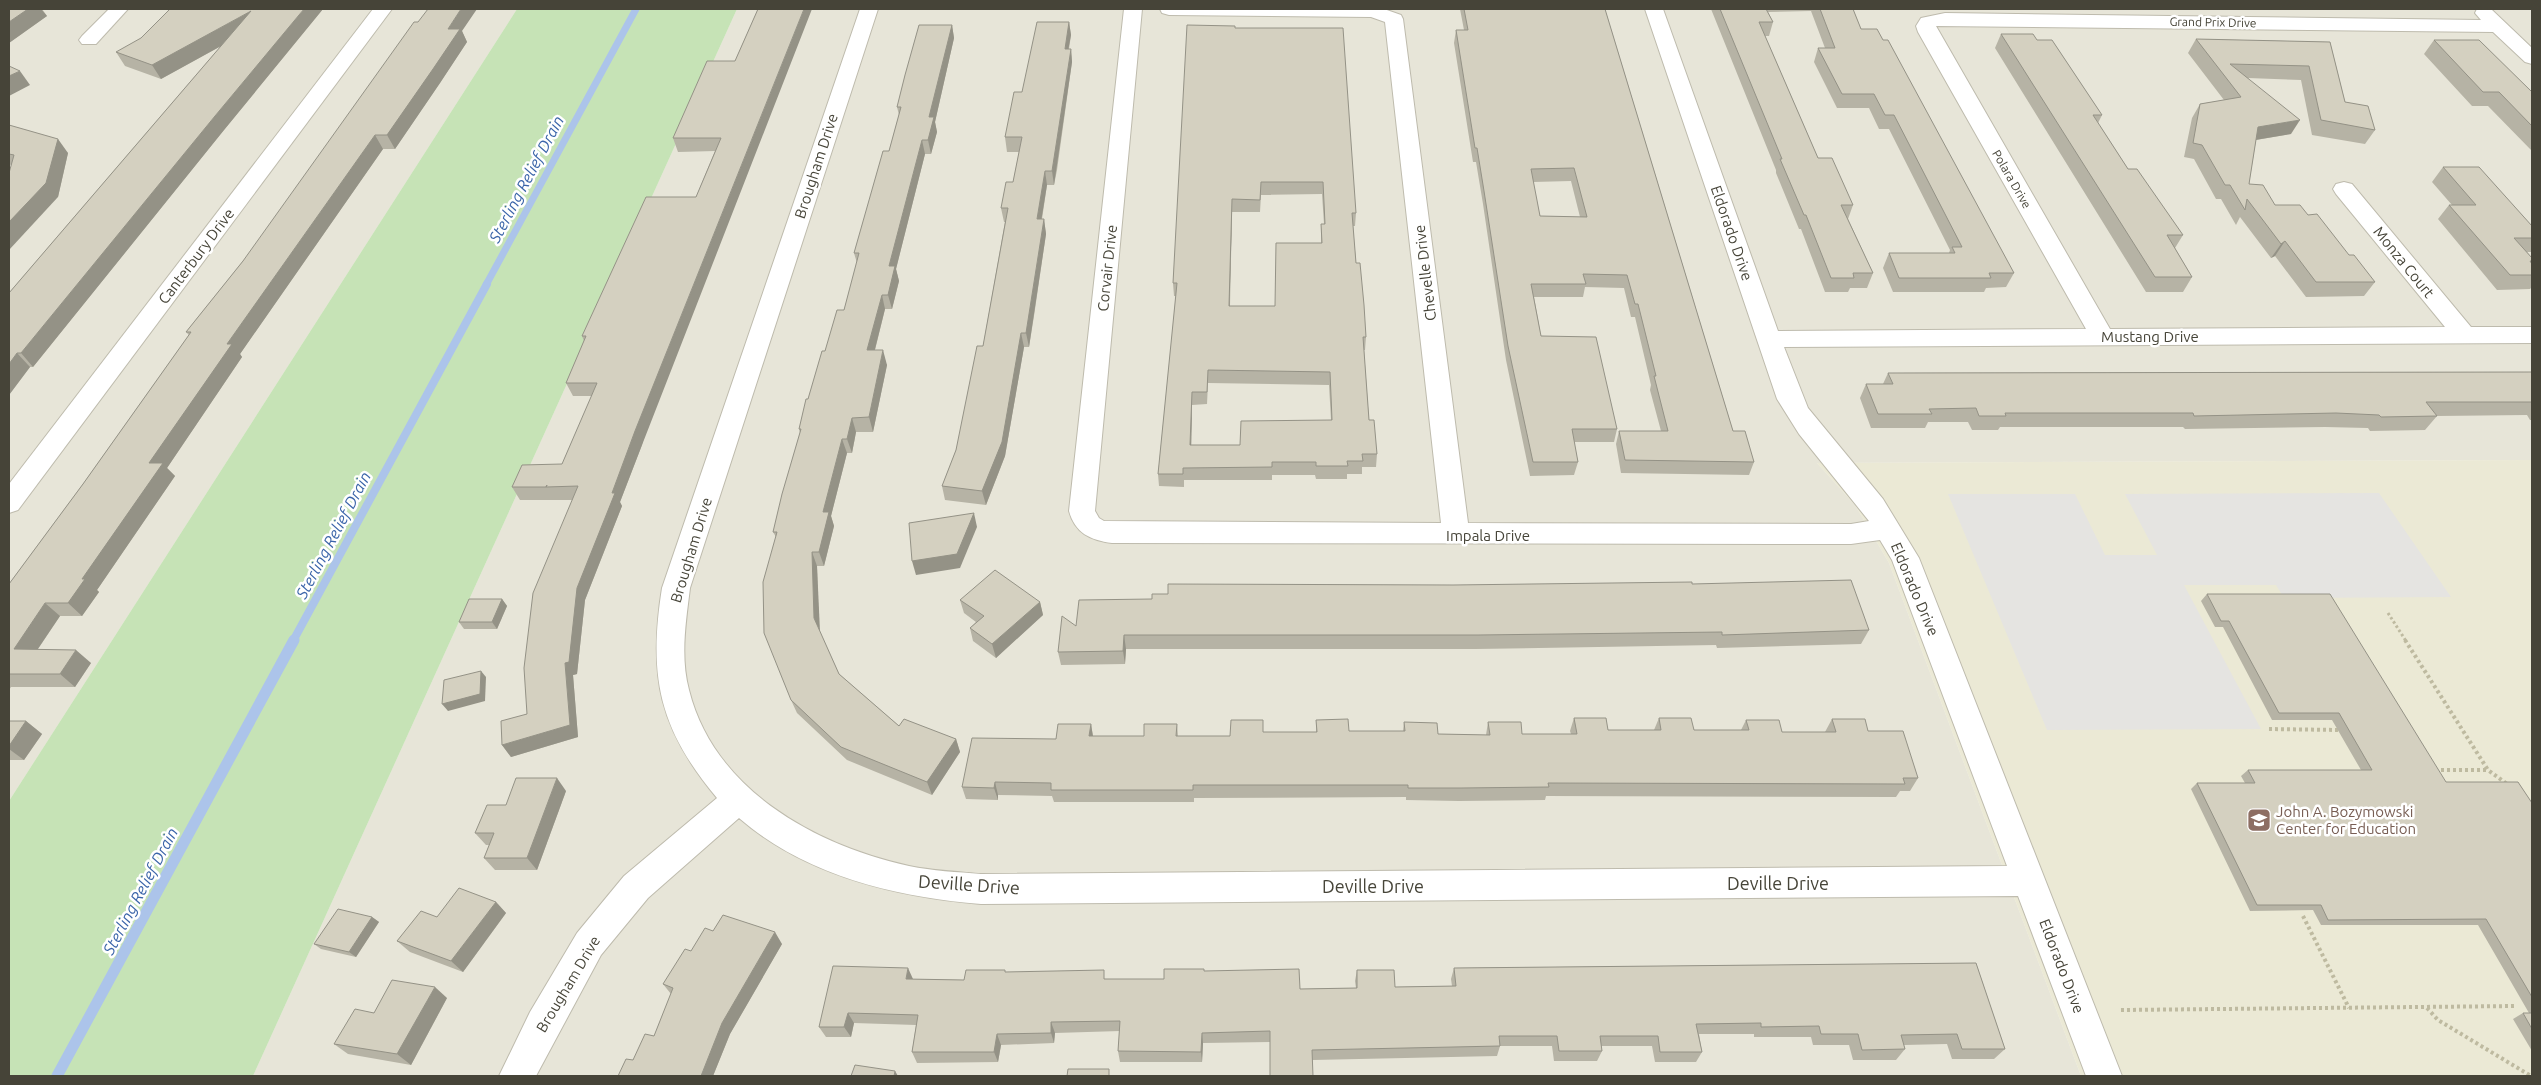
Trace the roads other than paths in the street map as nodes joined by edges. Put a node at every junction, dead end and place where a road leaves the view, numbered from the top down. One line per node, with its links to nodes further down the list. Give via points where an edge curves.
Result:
1 (119, 9): 10 (street)
2 (383, 9): 17 (street, Canterbury Drive)
3 (868, 9): 22 (street, Brougham Drive, via 676,588 670,628 674,691 698,753)
4 (1133, 9): 19 (street, Corvair Drive, via 1082,511)
5 (1170, 9): 21 (street, Chevelle Drive, via 1372,11 1387,15 1396,24)
6 (1654, 9): 16 (street, Eldorado Drive)
7 (2480, 9): 9 (street)
8 (1928, 22): 9 (street, Grand Prix Drive, via 1965,19); 15 (street, Polara Drive, via 1928,32)
9 (2498, 26): 11 (street)
10 (89, 40)
11 (2532, 58)
12 (2344, 189): 13 (street, Monza Court)
13 (2464, 335): 14 (street, Mustang Drive); 15 (street, Mustang Drive)
14 (2532, 335)
15 (2102, 336): 16 (street, Mustang Drive)
16 (1768, 339): 20 (street, Eldorado Drive, via 1790,399 1801,419 1868,498)
17 (19, 476): 18 (street, Canterbury Drive)
18 (9, 503)
19 (1088, 526): 21 (street, Impala Drive, via 1098,532 1112,533)
20 (1888, 528): 21 (street, Impala Drive, via 1824,534); 23 (street, Eldorado Drive, via 1911,574)
21 (1456, 535)
22 (738, 800): 23 (street, Deville Drive, via 792,839 837,859 910,881 981,889); 24 (street, Brougham Drive, via 636,887 589,944)
23 (2029, 881): 25 (street, Eldorado Drive)
24 (517, 1076)
25 (2104, 1076)

